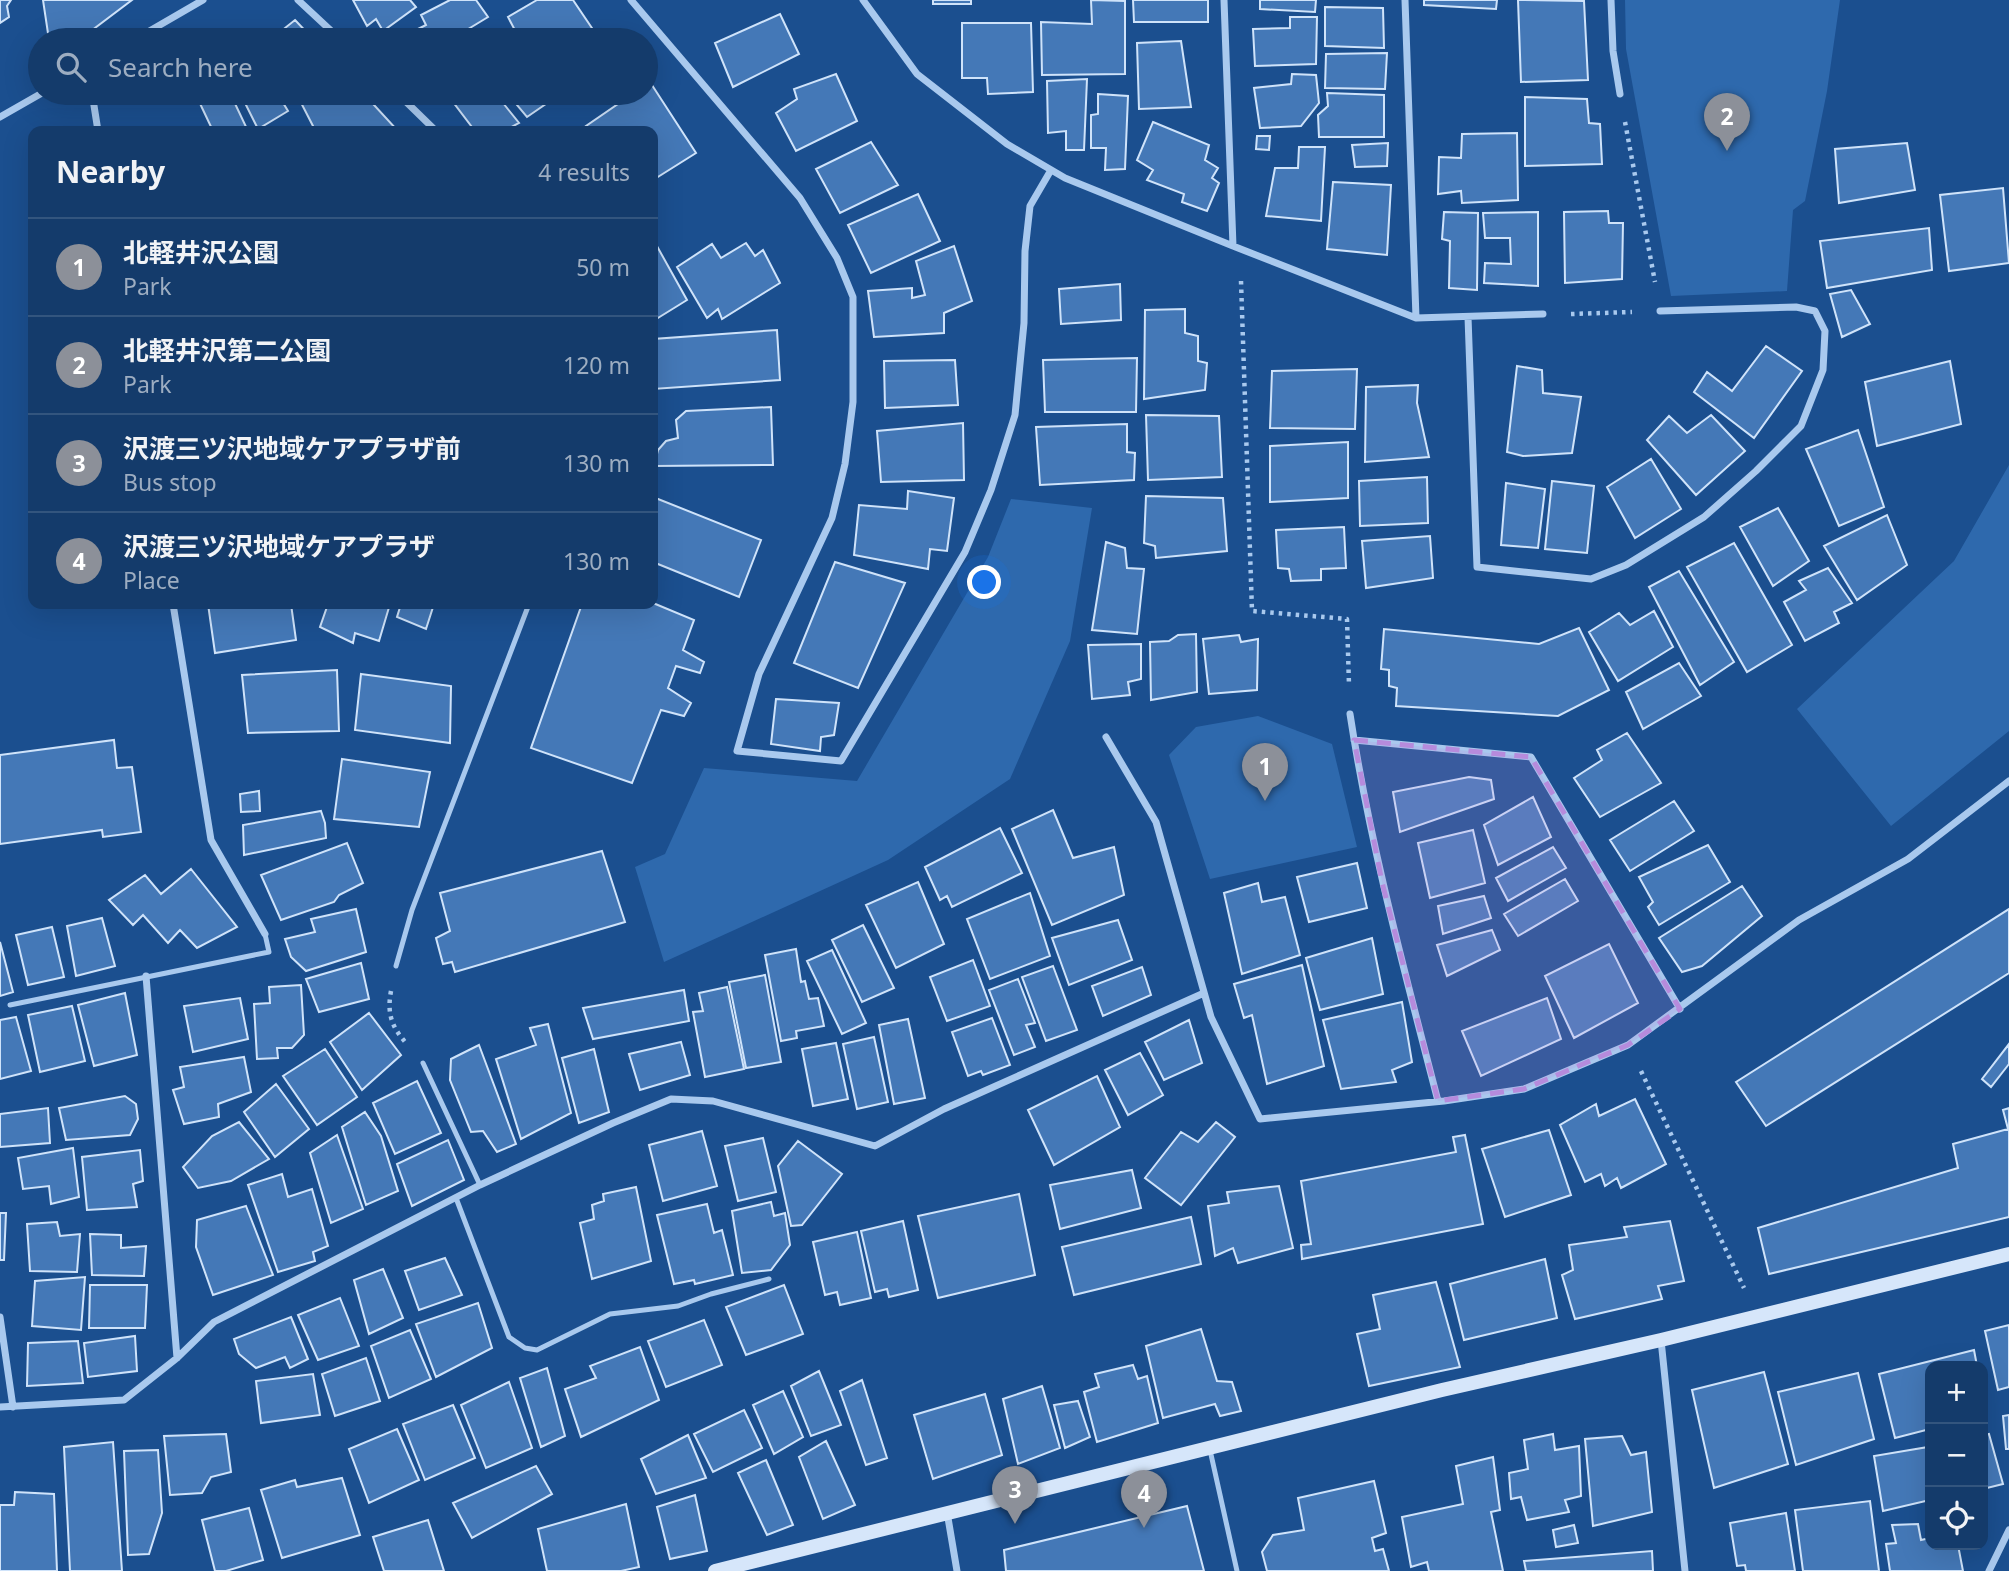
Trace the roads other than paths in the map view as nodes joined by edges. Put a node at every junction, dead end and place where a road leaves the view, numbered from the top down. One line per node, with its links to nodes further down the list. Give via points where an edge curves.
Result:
1 (203, 0): 8 (street)
2 (298, 0): 9 (street)
3 (631, 0): 10 (street)
4 (863, 0): 19 (street, via 917,75 1007,144)
5 (1224, 0): 20 (street)
6 (1405, 0): 24 (street)
7 (1611, 0): 12 (street)
8 (155, 28)
9 (328, 28)
10 (655, 28)
11 (658, 32): 19 (street, via 800,198 837,258 853,297 853,402 832,518 759,674 737,751 841,761 965,552 1015,415 1030,206)
12 (1620, 94)
13 (28, 101): 16 (street)
14 (94, 105): 17 (street)
15 (409, 105): 18 (street)
16 (0, 117)
17 (97, 126)
18 (431, 126)
19 (1051, 170): 20 (street)
20 (1236, 247): 24 (street)
21 (1660, 311): 23 (street, via 1796,307 1815,312 1825,331 1823,370 1801,426 1756,471 1704,517 1626,565 1591,579 1477,567)
22 (1543, 314): 23 (street)
23 (1468, 317): 24 (street)
24 (1416, 318)
25 (174, 609): 31 (street, via 211,840)
26 (527, 609): 32 (lane, via 412,910)
27 (1350, 714): 29 (street)
28 (1106, 737): 34 (street, via 1156,822)
29 (1354, 740): 36 (street, via 1531,757); 38 (street, via 1382,882)
30 (2009, 781): 36 (street, via 1908,859 1799,920)
31 (265, 934): 33 (lane, via 269,952)
32 (396, 966)
33 (146, 976): 35 (lane); 45 (street)
34 (1204, 993): 38 (street, via 1210,1017 1260,1119); 39 (street, via 944,1109 875,1146 713,1101 671,1099)
35 (10, 1005)
36 (1680, 1009): 38 (street, via 1628,1045 1524,1089)
37 (423, 1063): 39 (lane)
38 (1438, 1101)
39 (480, 1185): 40 (street)
40 (456, 1198): 42 (lane, via 509,1338 524,1348 537,1350 610,1314 678,1306); 45 (street, via 214,1322)
41 (2009, 1254): 44 (street)
42 (769, 1279)
43 (0, 1317): 46 (street)
44 (1661, 1340): 48 (street); 54 (street)
45 (177, 1358): 46 (street, via 124,1400)
46 (13, 1406): 47 (street)
47 (0, 1407)
48 (1210, 1447): 49 (street); 53 (lane)
49 (947, 1511): 51 (street); 52 (street)
50 (2009, 1530): 55 (street)
51 (715, 1571)
52 (957, 1571)
53 (1237, 1571)
54 (1685, 1571)
55 (1989, 1571)

